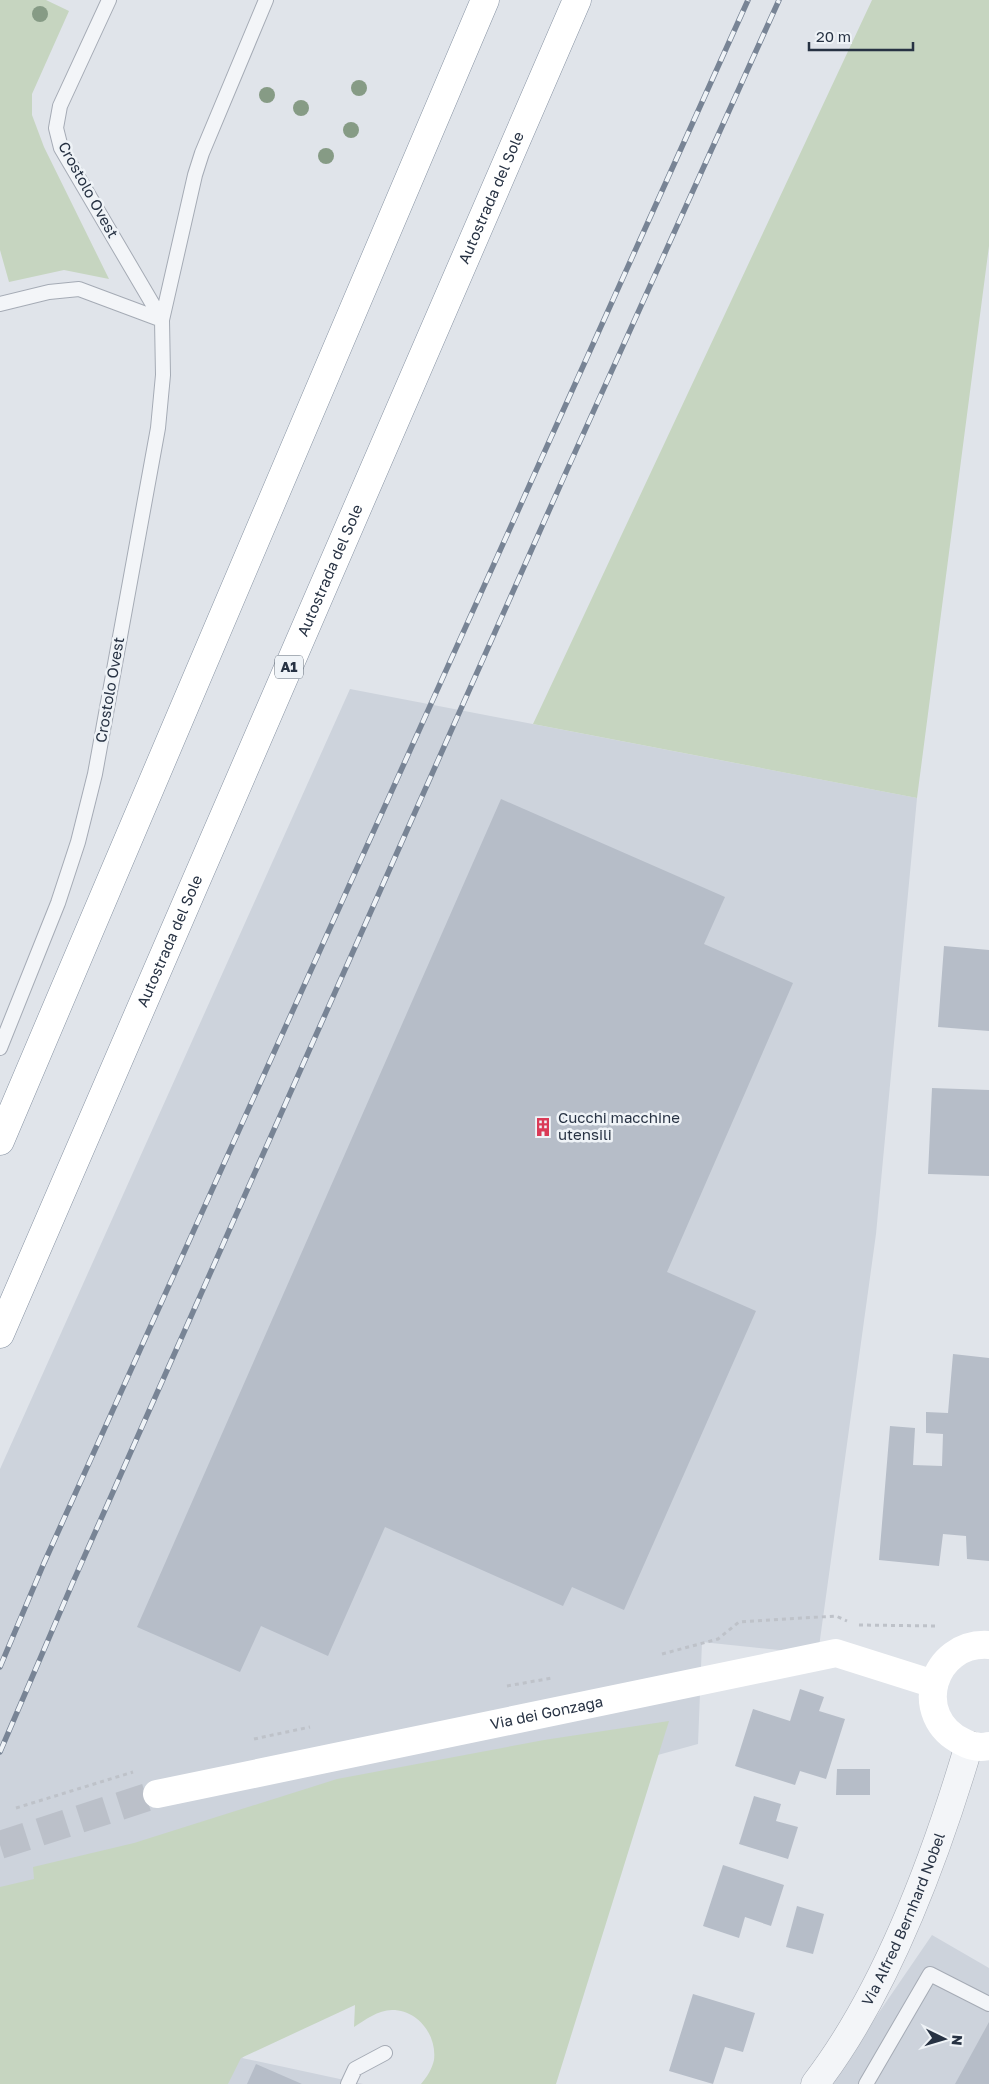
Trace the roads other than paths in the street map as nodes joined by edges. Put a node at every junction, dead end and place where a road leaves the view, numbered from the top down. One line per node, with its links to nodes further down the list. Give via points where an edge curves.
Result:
1 (109, 0): 6 (lane, Crostolo Ovest, via 60,106 56,128 61,148)
2 (266, 0): 6 (lane, via 200,161)
3 (485, 0): 8 (main road)
4 (577, 0): 9 (main road, Autostrada del Sole / A1)
5 (0, 304): 6 (lane, via 49,292 79,289)
6 (162, 320): 7 (lane, Crostolo Ovest, via 158,428 95,774 58,903)
7 (0, 1048)
8 (0, 1142)
9 (0, 1334)
10 (989, 1645): 11 (main road, via 977,1644 957,1651 942,1664)
11 (934, 1684): 12 (main road, via 934,1707 943,1728 955,1738); 13 (main road, Via dei Gonzaga, via 836,1653)
12 (979, 1746): 17 (street, Via Alfred Bernhard Nobel, via 952,1804 902,1930 858,2019)
13 (157, 1794)
14 (989, 2004): 18 (lane, via 930,1974)
15 (385, 2053): 16 (lane, via 354,2069)
16 (348, 2084)
17 (815, 2084)
18 (866, 2084)

